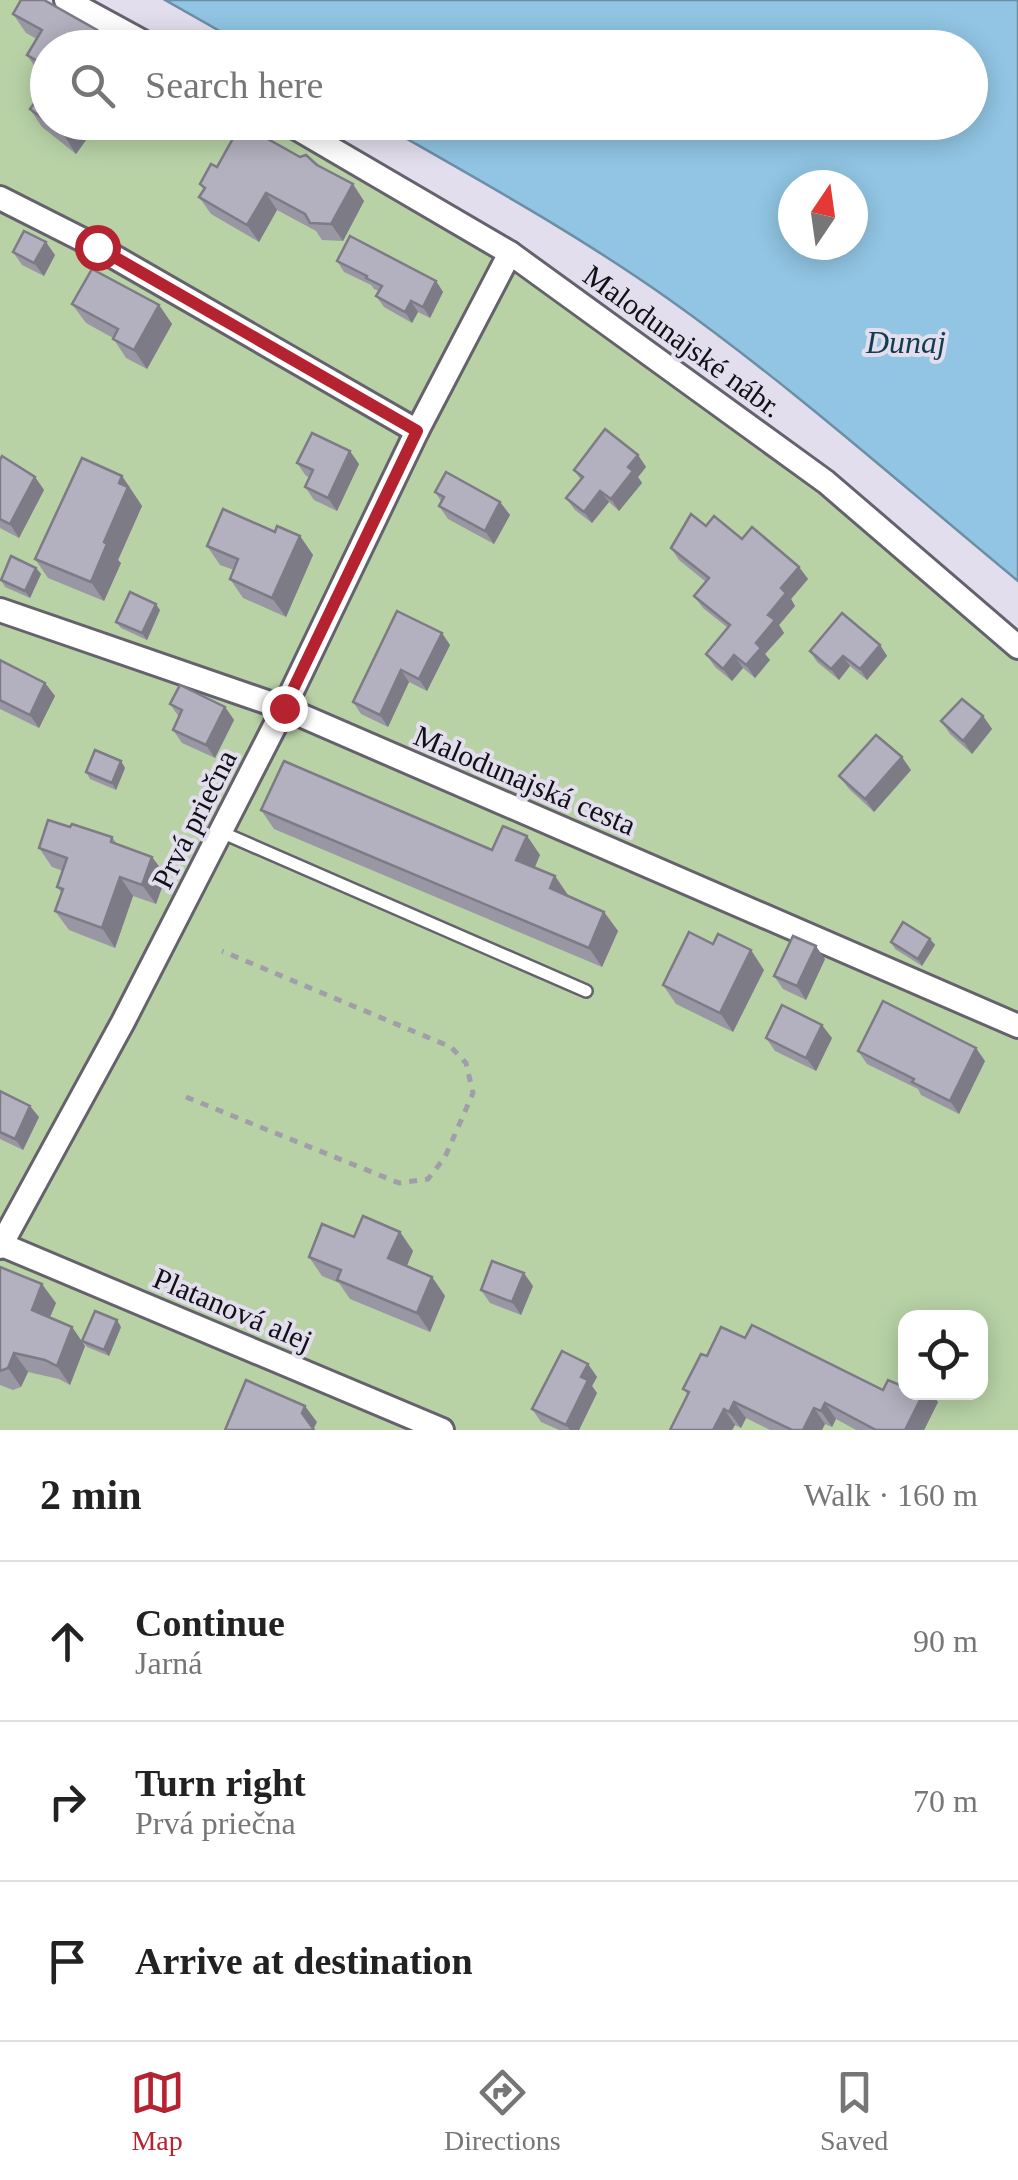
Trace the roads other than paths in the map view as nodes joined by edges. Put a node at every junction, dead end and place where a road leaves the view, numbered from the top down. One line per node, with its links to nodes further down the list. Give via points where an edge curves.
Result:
1 (66, 0): 2 (street)
2 (121, 30)
3 (317, 140): 5 (street, Malodunajské nábr.)
4 (0, 198): 6 (street)
5 (510, 253): 6 (street, Prvá priečna); 8 (street, Malodunajské nábr., via 826,482)
6 (417, 431): 9 (street, Prvá priečna)
7 (0, 610): 9 (street, Malodunajská cesta)
8 (1018, 647)
9 (284, 708): 10 (street, Prvá priečna); 12 (street, Malodunajská cesta)
10 (221, 832): 11 (lane); 13 (street, Prvá priečna)
11 (586, 992)
12 (1018, 1026)
13 (0, 1245): 14 (street, Platanová alej)
14 (442, 1430)

